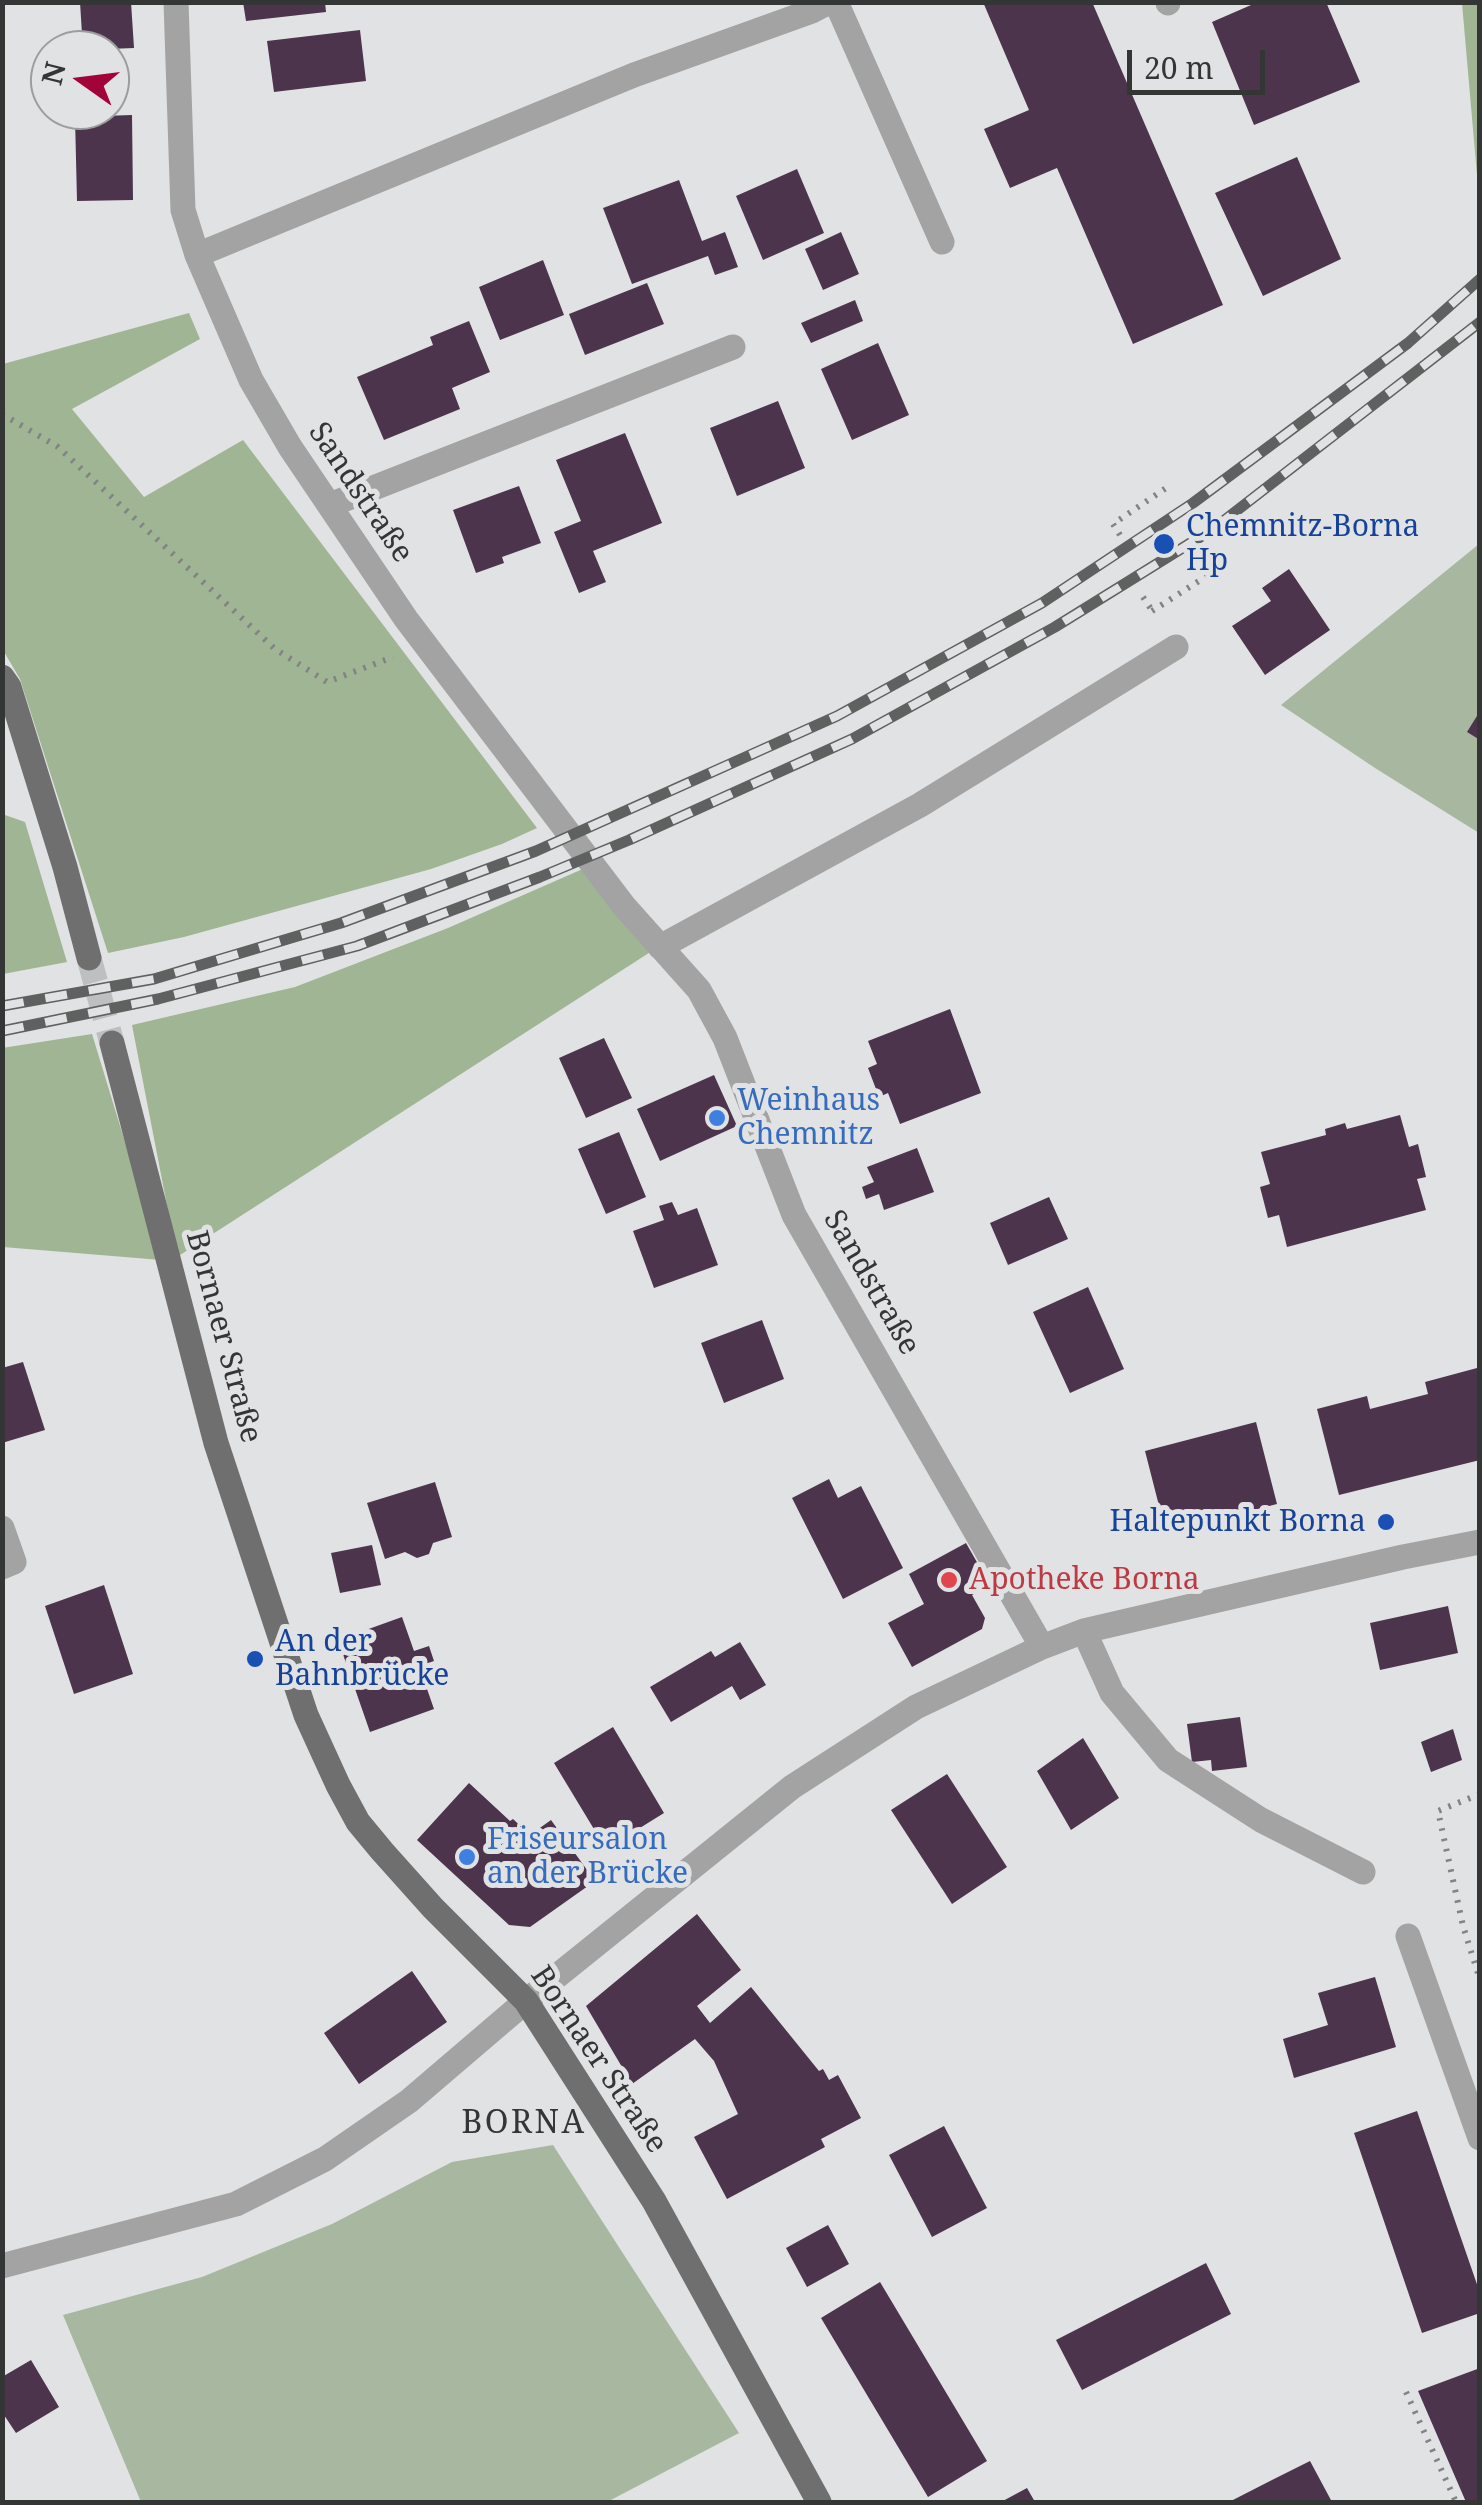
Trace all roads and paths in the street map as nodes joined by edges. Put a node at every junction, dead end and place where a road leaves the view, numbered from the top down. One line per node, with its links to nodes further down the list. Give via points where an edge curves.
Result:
1 (176, 2): 4 (street, Sandstraße, via 183,210)
2 (833, 2): 3 (street); 4 (street)
3 (942, 242)
4 (197, 255): 8 (street, Sandstraße, via 250,380)
5 (733, 346): 8 (street)
6 (2, 414): 12 (path, via 58,447 275,649 327,682)
7 (1169, 486): 9 (path, via 1113,524)
8 (330, 505): 12 (street, Sandstraße)
9 (1120, 535)
10 (1221, 561): 11 (path)
11 (1152, 611)
12 (426, 645): 15 (street, Sandstraße)
13 (1176, 647): 15 (street, via 920,805)
14 (2, 677): 16 (main road)
15 (660, 946): 22 (street, Sandstraße, via 699,990 725,1038 794,1215)
16 (89, 958)
17 (112, 1044): 27 (main road, Bornaer Straße, via 216,1443 306,1715 358,1822)
18 (2, 1528): 20 (street, via 14,1562)
19 (1480, 1542): 21 (street)
20 (2, 1567)
21 (1084, 1631): 22 (street); 24 (street, via 1112,1693 1168,1760 1261,1820)
22 (1042, 1647): 27 (street, via 916,1707 792,1787)
23 (1480, 1794): 26 (path, via 1438,1811)
24 (1363, 1872)
25 (1408, 1936): 28 (street)
26 (1480, 1980)
27 (526, 2002): 29 (street, via 408,2101 325,2159 272,2186 236,2204); 31 (main road, Bornaer Straße, via 654,2201)
28 (1480, 2138)
29 (2, 2266)
30 (1406, 2392): 32 (path)
31 (820, 2502)
32 (1456, 2502)

